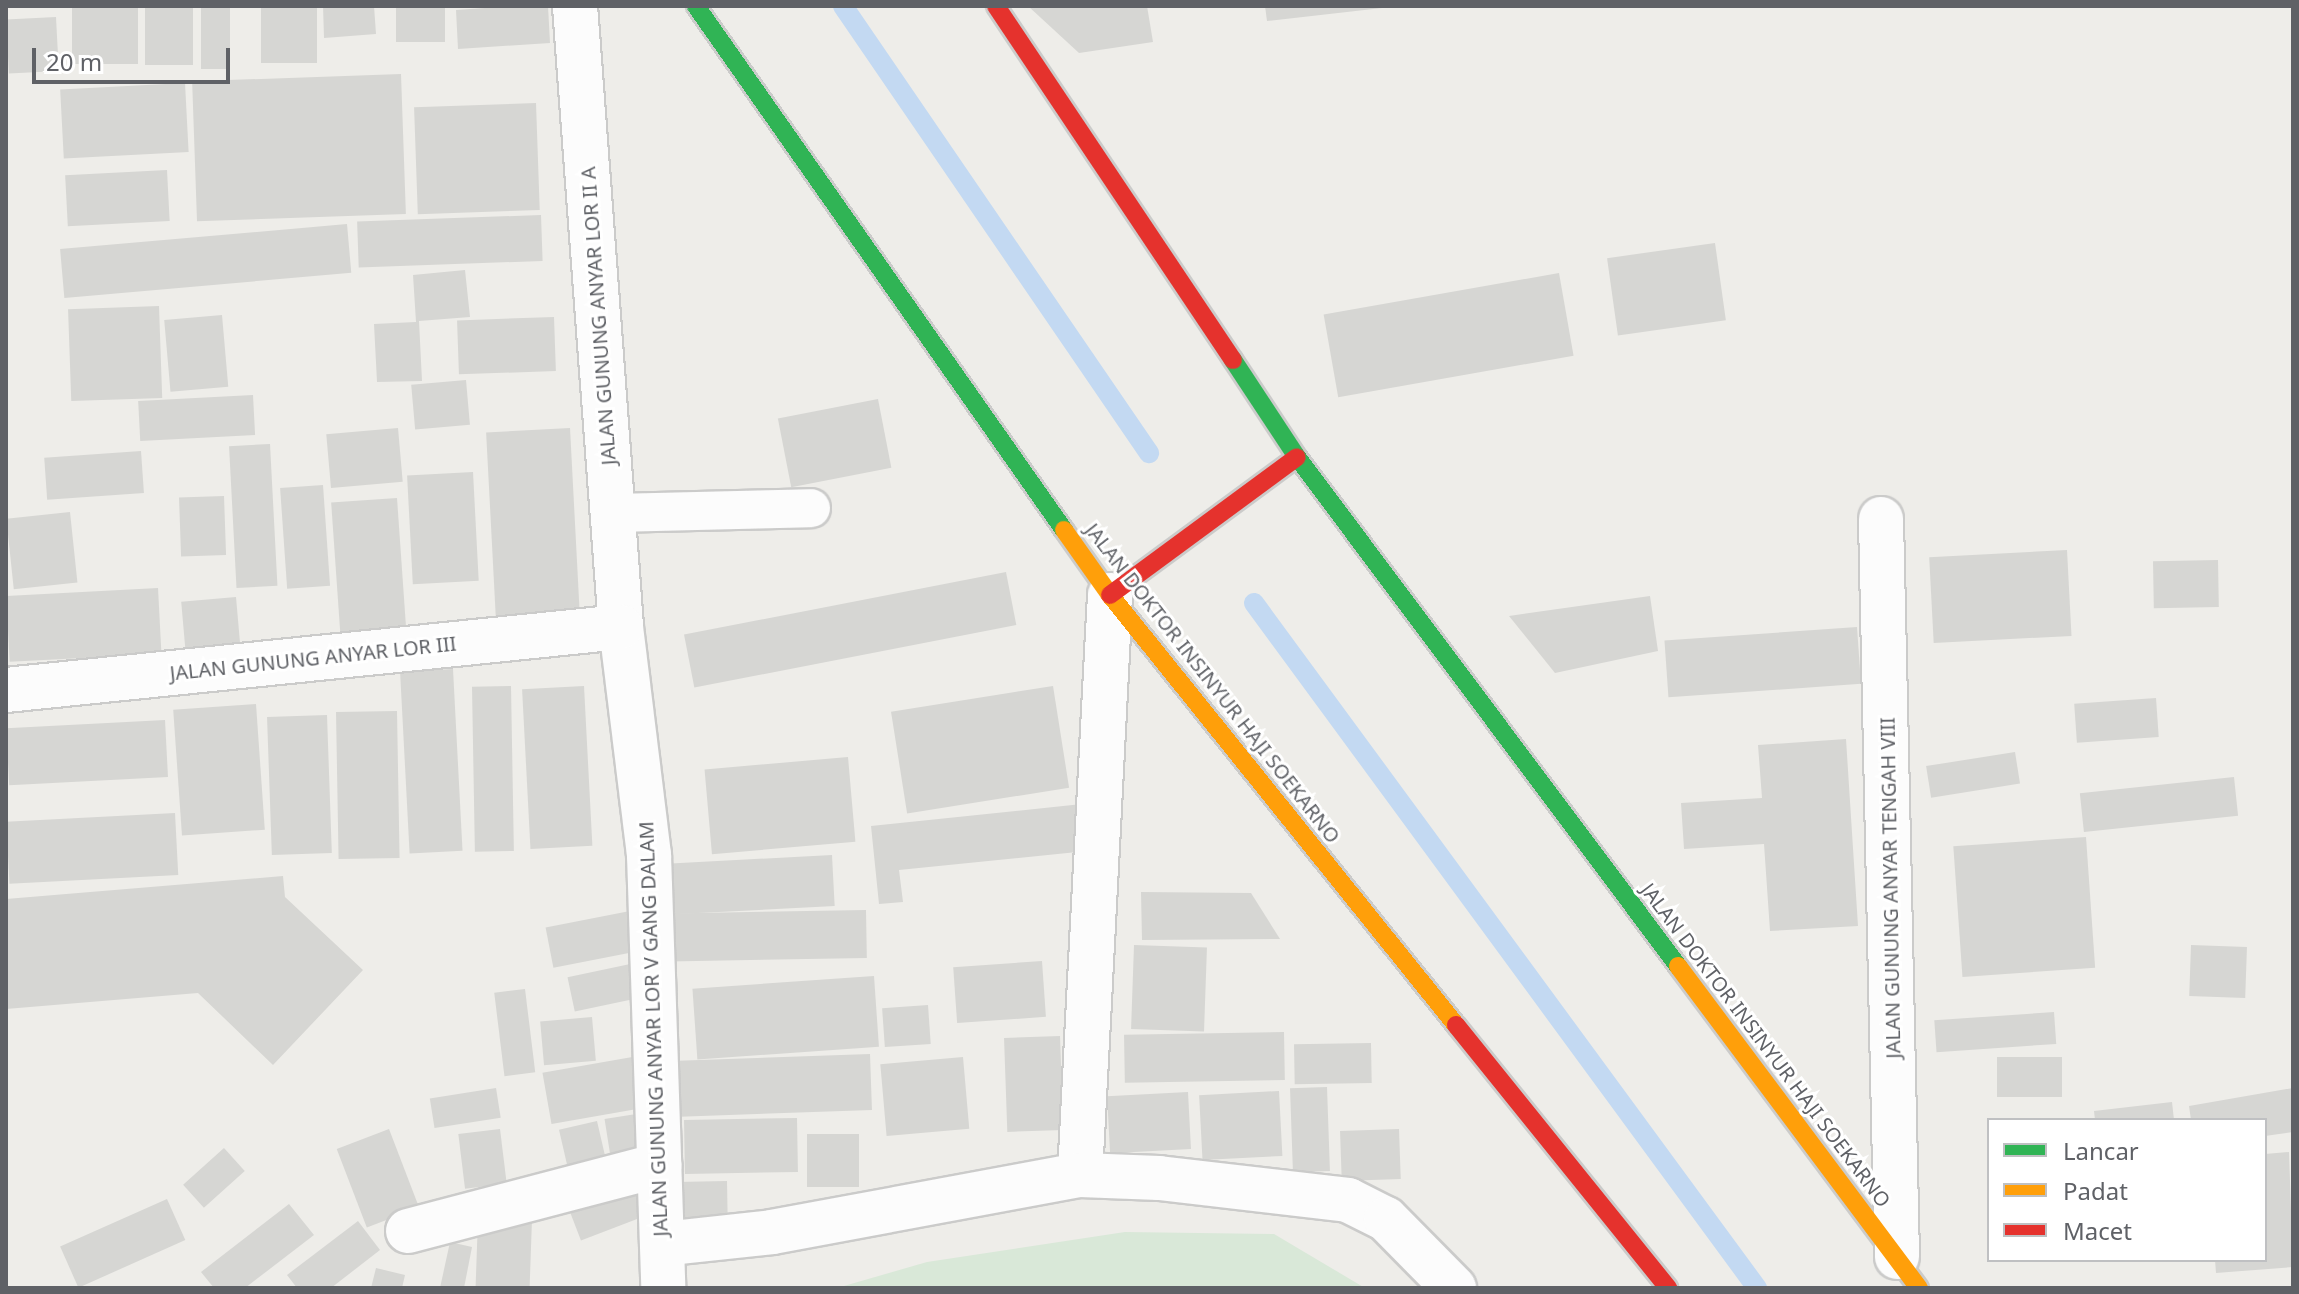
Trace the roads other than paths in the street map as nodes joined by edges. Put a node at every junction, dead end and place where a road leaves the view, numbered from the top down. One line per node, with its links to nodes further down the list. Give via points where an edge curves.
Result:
1 (575, 6): 6 (street, JALAN GUNUNG ANYAR LOR II A)
2 (696, 6): 8 (main road, JALAN DOKTOR INSINYUR HAJI SOEKARNO)
3 (996, 6): 4 (main road, JALAN DOKTOR INSINYUR HAJI SOEKARNO)
4 (1297, 457): 8 (main road); 15 (main road, JALAN DOKTOR INSINYUR HAJI SOEKARNO)
5 (811, 508): 6 (lane)
6 (613, 513): 9 (street, JALAN GUNUNG ANYAR LOR II A)
7 (1881, 519): 15 (street, JALAN GUNUNG ANYAR TENGAH VIII)
8 (1110, 595): 12 (street); 18 (main road, JALAN DOKTOR INSINYUR HAJI SOEKARNO)
9 (621, 627): 10 (street, JALAN GUNUNG ANYAR LOR III); 11 (street, JALAN GUNUNG ANYAR LOR V GANG DALAM, via 649,855)
10 (6, 690)
11 (660, 1165): 13 (street); 14 (street, JALAN GUNUNG ANYAR LOR V GANG DALAM)
12 (1080, 1175): 14 (street, via 772,1232); 17 (street, via 1159,1178 1348,1200 1386,1219)
13 (408, 1231)
14 (662, 1244): 16 (street, JALAN GUNUNG ANYAR LOR V GANG DALAM)
15 (1908, 1273)
16 (663, 1288)
17 (1454, 1288)
18 (1668, 1288)

